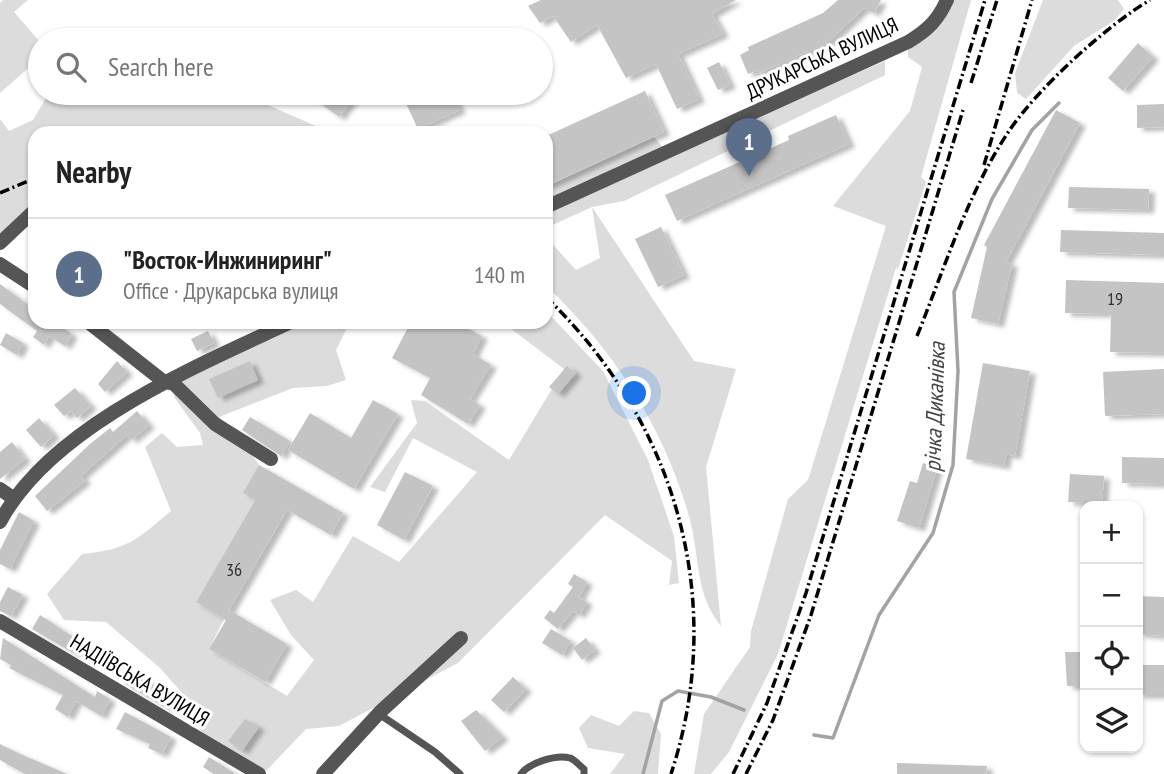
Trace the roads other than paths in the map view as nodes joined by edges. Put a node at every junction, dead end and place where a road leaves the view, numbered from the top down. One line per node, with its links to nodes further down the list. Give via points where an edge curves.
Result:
1 (947, 0): 2 (street, ДРУКАРСЬКА ВУЛИЦЯ, via 938,20 908,41)
2 (553, 204)
3 (28, 217): 4 (street)
4 (0, 243)
5 (0, 264): 6 (street)
6 (28, 282)
7 (98, 329): 9 (street)
8 (276, 329): 9 (street)
9 (163, 381): 10 (street, via 174,384 215,424); 12 (street, via 105,418)
10 (271, 459)
11 (0, 489): 12 (street)
12 (12, 498): 13 (street)
13 (0, 522)
14 (0, 621): 17 (street, НАДІЇВСЬКА ВУЛИЦЯ)
15 (461, 638): 16 (street)
16 (378, 714): 18 (street); 19 (lane)
17 (259, 774)
18 (323, 774)
19 (460, 774)
20 (521, 774): 21 (lane, via 550,758 570,758)
21 (584, 774)

